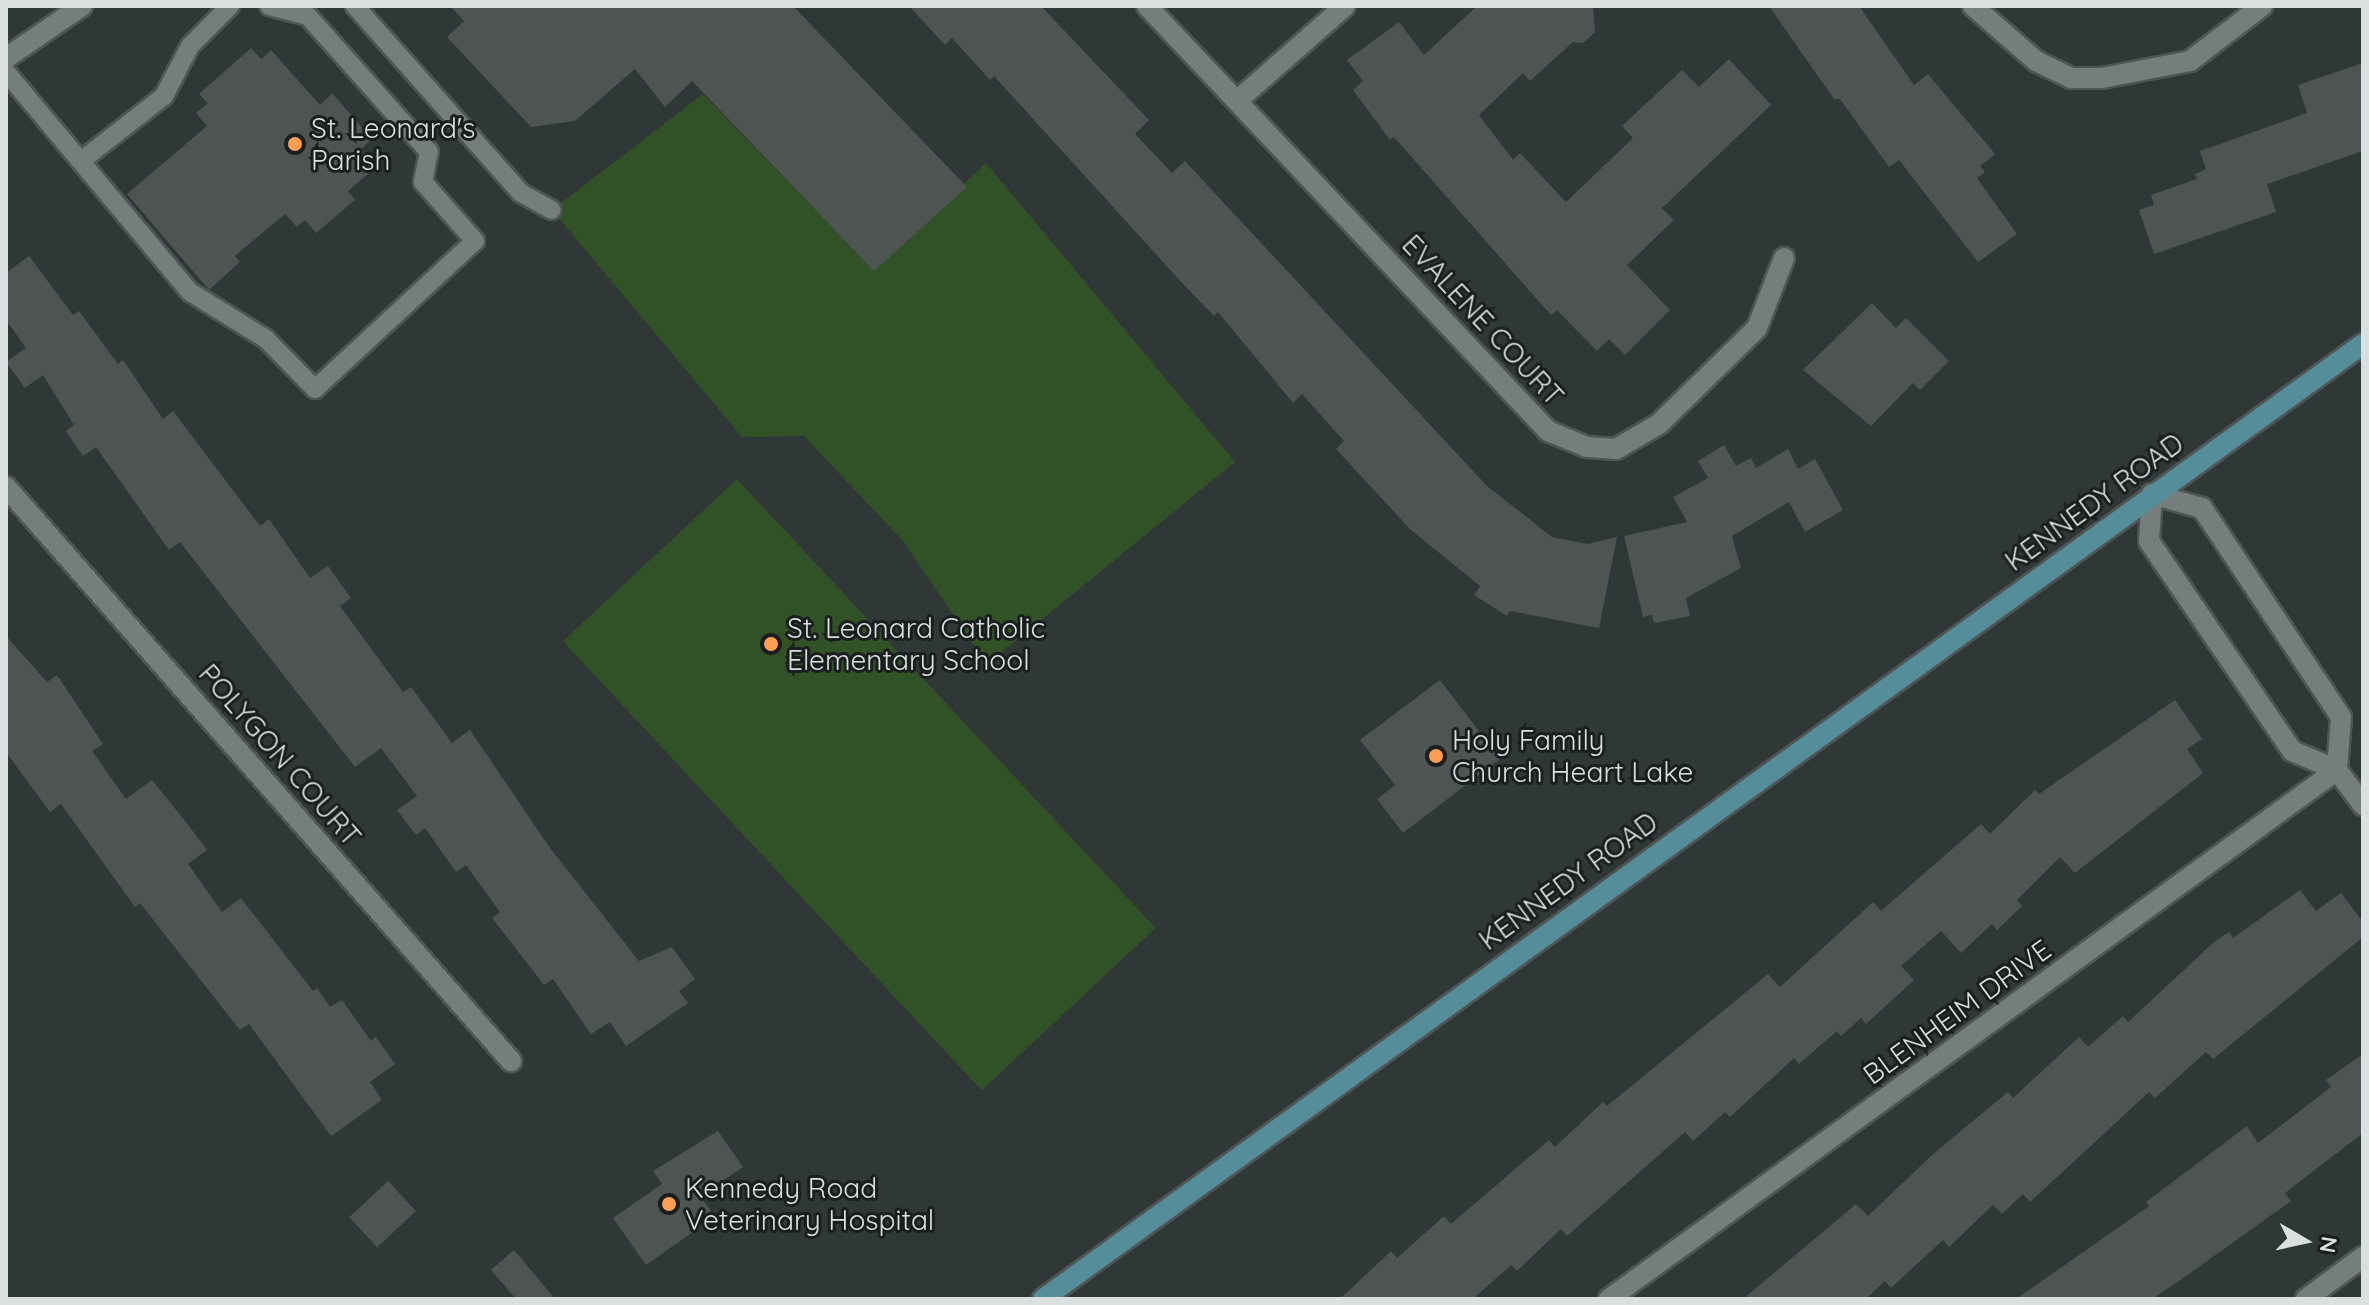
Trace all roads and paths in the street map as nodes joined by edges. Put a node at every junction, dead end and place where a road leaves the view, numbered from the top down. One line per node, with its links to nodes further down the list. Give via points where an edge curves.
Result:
1 (82, 6): 9 (street)
2 (230, 6): 12 (lane, via 190,46 164,96)
3 (269, 6): 12 (lane, via 308,16 429,152 423,182 475,241 315,389 266,339 190,292)
4 (355, 6): 13 (lane, via 521,193)
5 (1147, 6): 11 (street, EVALENE COURT)
6 (1345, 6): 11 (street)
7 (1973, 6): 8 (street, via 2036,61 2071,78 2102,78 2190,61)
8 (2262, 6)
9 (6, 58)
10 (6, 72): 12 (lane)
11 (1238, 100): 14 (street, EVALENE COURT, via 1548,431 1587,447 1616,449 1659,424 1757,328)
12 (81, 161)
13 (552, 210)
14 (1784, 258)
15 (2363, 344): 17 (main road, KENNEDY ROAD)
16 (6, 487): 20 (street, POLYGON COURT)
17 (2152, 494): 18 (street, via 2149,541 2292,751); 18 (street, via 2202,508 2341,717); 22 (main road, KENNEDY ROAD)
18 (2337, 770): 19 (street); 23 (street, BLENHEIM DRIVE)
19 (2363, 805)
20 (511, 1061)
21 (2363, 1257): 24 (street)
22 (1043, 1299)
23 (1609, 1299)
24 (2306, 1299)

